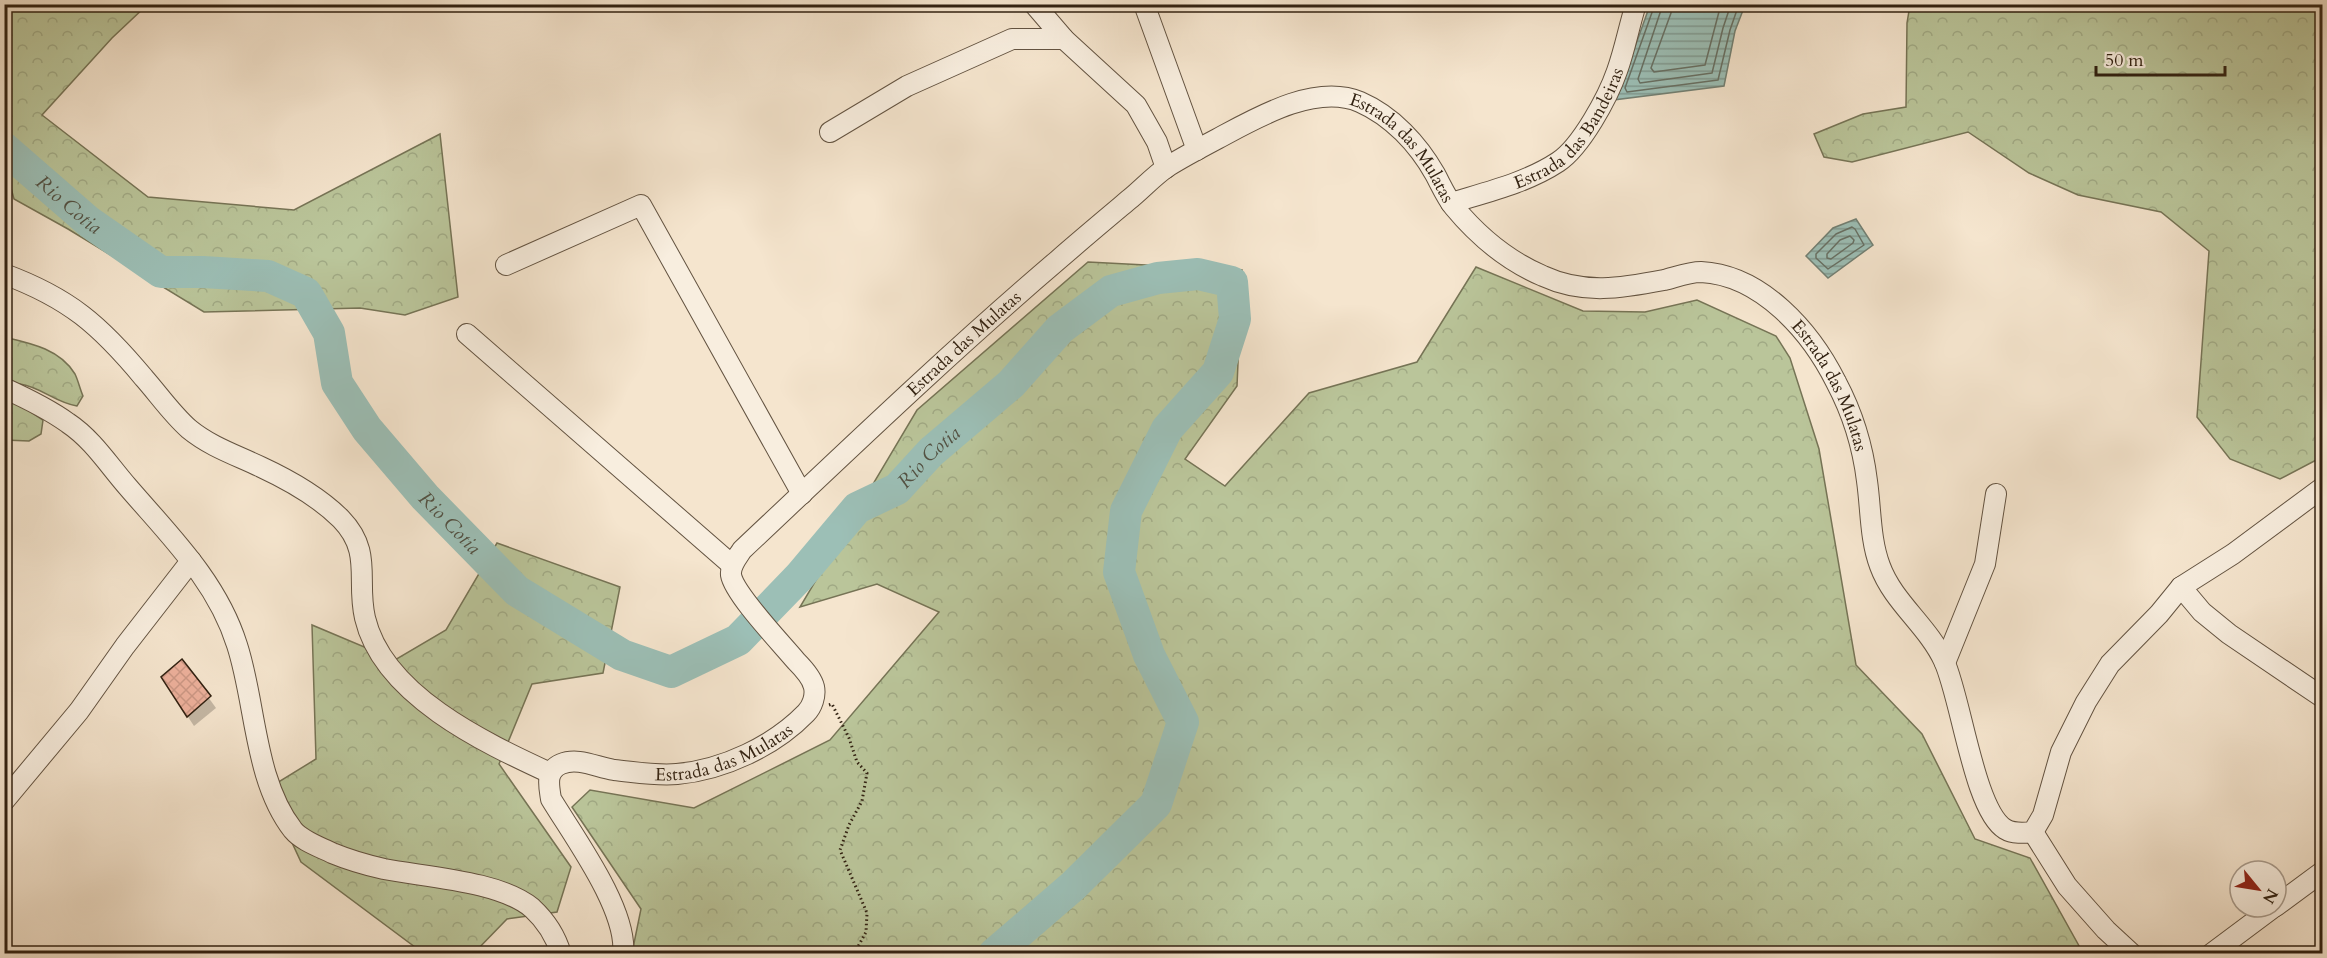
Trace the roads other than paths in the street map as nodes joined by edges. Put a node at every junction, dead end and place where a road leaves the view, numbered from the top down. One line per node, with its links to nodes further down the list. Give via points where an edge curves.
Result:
1 (1034, 4): 4 (street)
2 (1144, 4): 6 (street)
3 (1636, 4): 8 (street, Estrada das Bandeiras, via 1617,71 1596,116 1560,161 1503,187)
4 (1064, 39): 5 (street, via 1012,39 907,86); 7 (street, via 1136,105 1157,141)
5 (830, 132)
6 (1197, 150): 7 (street, Estrada das Mulatas); 8 (street, Estrada das Mulatas, via 1268,112 1297,103 1342,97 1361,103 1400,129 1417,147)
7 (1166, 168): 14 (street, Estrada das Mulatas, via 1019,294)
8 (1451, 203): 19 (street, Estrada das Mulatas, via 1477,233 1500,251 1550,280 1602,290 1699,272 1734,279 1787,313 1834,378 1848,407 1867,474 1874,545 1881,569 1932,638)
9 (506, 265): 14 (street, via 641,205)
10 (4, 274): 21 (street, via 65,301 90,321 119,348 189,429 229,454 288,481 341,519 354,537 363,561 364,615 371,637 388,666 439,712)
11 (467, 334): 17 (street)
12 (4, 388): 16 (street, via 69,423 89,441)
13 (2322, 488): 18 (street)
14 (802, 494): 17 (street, Estrada das Mulatas, via 742,550)
15 (1996, 494): 19 (street, via 1985,564)
16 (191, 561): 22 (street, via 79,711); 27 (street, via 227,618 249,686 266,771 278,806 295,832 349,860 493,889 517,900 547,925)
17 (732, 565): 21 (street, Estrada das Mulatas, via 737,590 814,687 807,712 750,753 697,771 651,774 575,761 559,765)
18 (2181, 587): 20 (street, via 2202,612 2229,634); 23 (street, via 2110,664 2086,702 2061,752 2043,815)
19 (1945, 663): 23 (street, Estrada das Mulatas, via 1982,793 1992,814 2004,829)
20 (2322, 698)
21 (550, 773): 28 (street, via 551,799 609,894)
22 (4, 801)
23 (2033, 832): 29 (street, via 2067,886)
24 (2322, 872): 25 (street)
25 (2288, 897)
26 (2258, 919): 30 (street)
27 (561, 954)
28 (623, 954)
29 (2132, 954)
30 (2211, 954)

